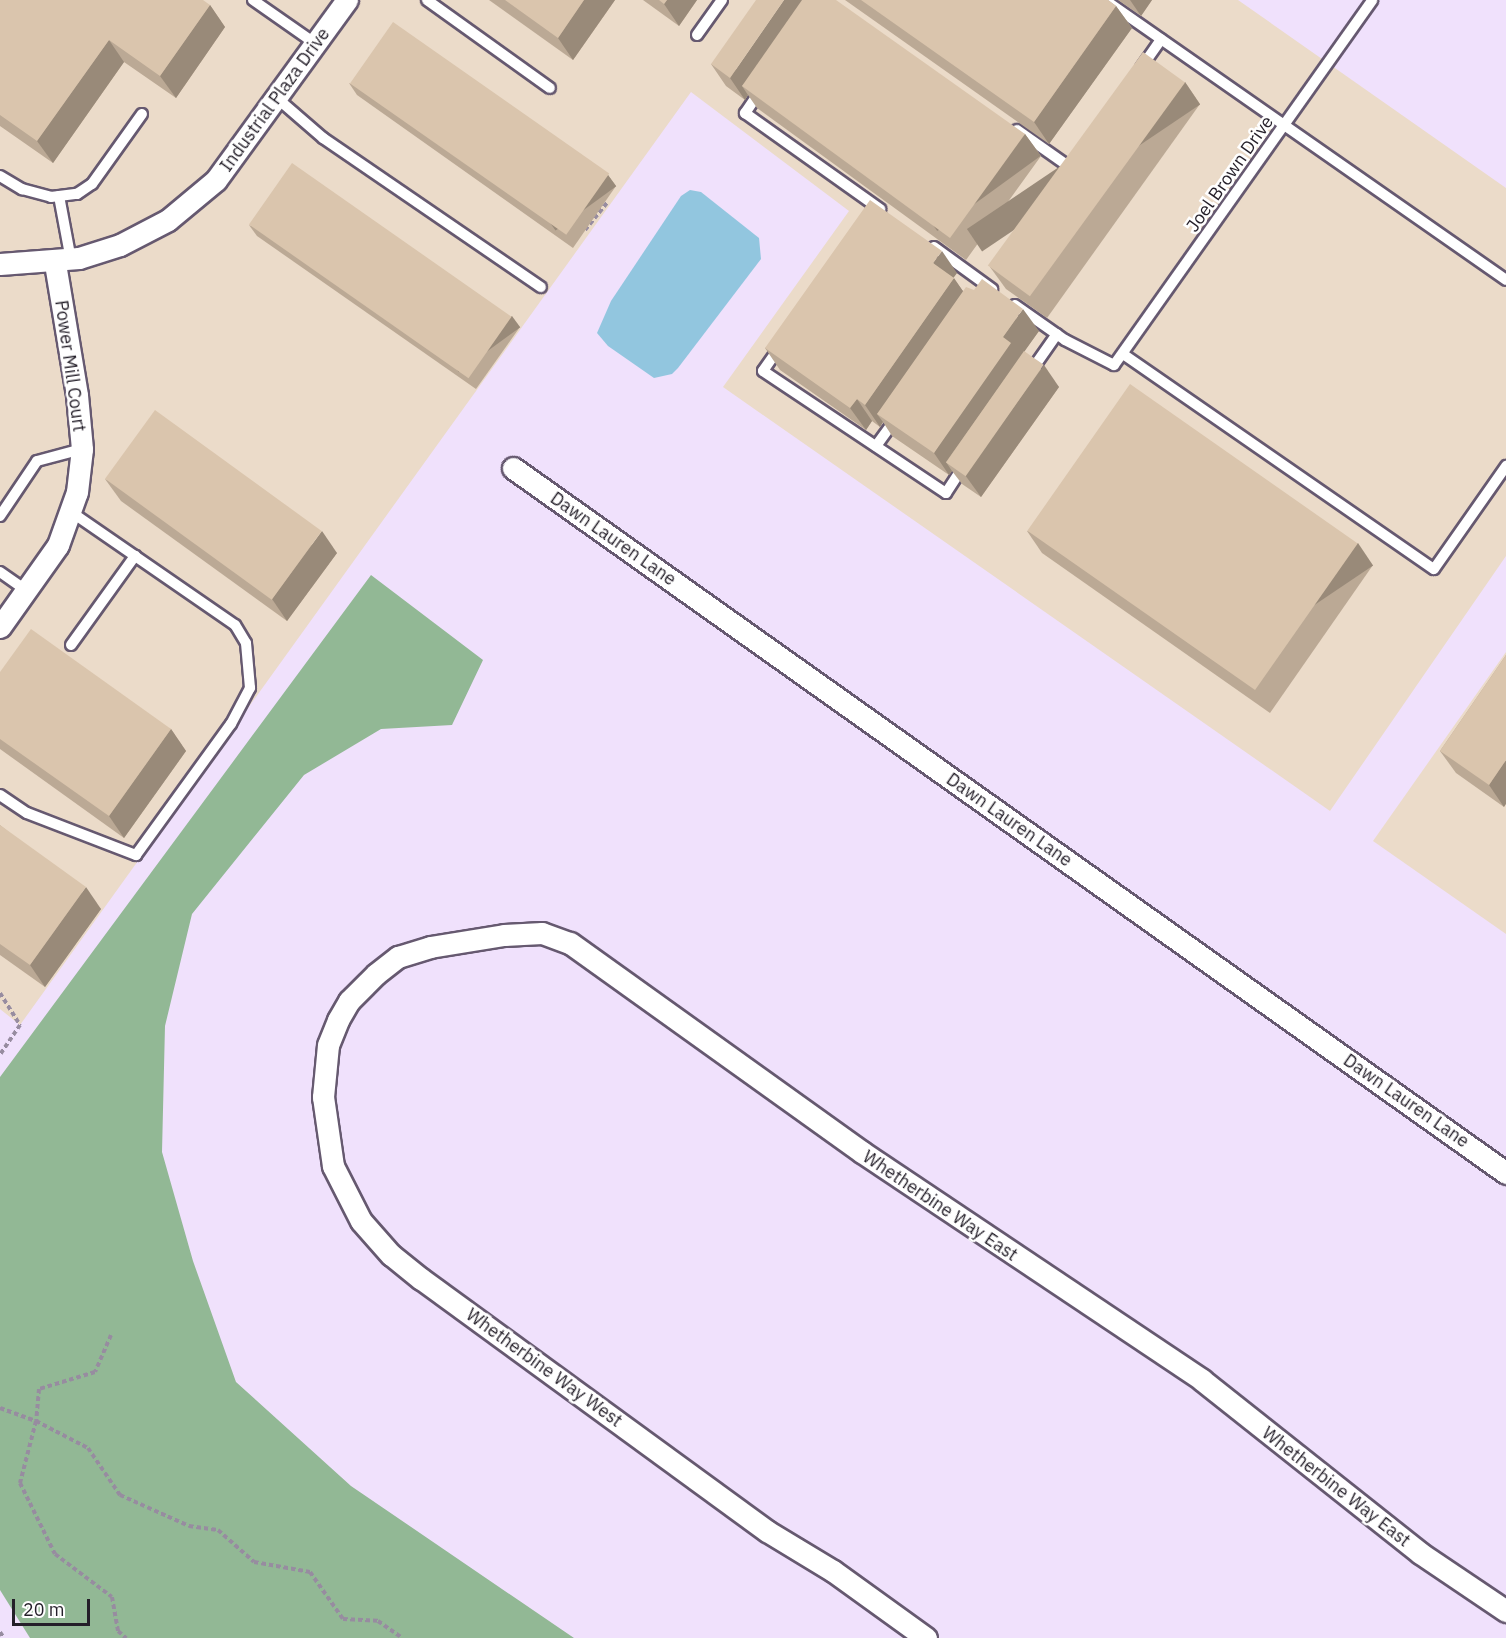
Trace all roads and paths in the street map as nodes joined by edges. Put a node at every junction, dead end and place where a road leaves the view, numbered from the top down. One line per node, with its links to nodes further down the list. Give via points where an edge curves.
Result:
1 (253, 0): 9 (lane)
2 (347, 0): 9 (street, Industrial Plaza Drive)
3 (428, 0): 12 (lane)
4 (722, 0): 7 (lane)
5 (1105, 0): 8 (lane)
6 (1372, 0): 16 (lane, Joel Brown Drive)
7 (697, 34)
8 (1161, 39): 10 (lane); 16 (lane)
9 (316, 44): 13 (street, Industrial Plaza Drive)
10 (1135, 76)
11 (765, 85): 21 (lane, via 746,113 883,211)
12 (550, 88)
13 (278, 99): 24 (street, Industrial Plaza Drive, via 216,180 168,220 120,245); 27 (lane, via 323,138)
14 (142, 114): 19 (lane, via 92,184 77,194)
15 (1004, 121): 17 (lane)
16 (1284, 125): 26 (lane); 32 (lane, Joel Brown Drive)
17 (1071, 168)
18 (0, 176): 19 (lane, via 22,189)
19 (59, 196): 24 (lane)
20 (608, 201): 22 (path)
21 (872, 217)
22 (585, 230)
23 (924, 240): 28 (lane)
24 (63, 261): 25 (street, Industrial Plaza Drive); 36 (street, Power Mill Court)
25 (0, 264)
26 (1506, 280)
27 (541, 287)
28 (998, 293)
29 (1008, 300): 30 (lane)
30 (1057, 334): 32 (lane, Joel Brown Drive, via 1114,365); 33 (lane)
31 (783, 342): 35 (lane, via 763,371)
32 (1123, 354): 38 (lane, via 1434,569)
33 (1024, 381)
34 (903, 409): 35 (lane)
35 (876, 446): 37 (lane, via 946,493)
36 (82, 448): 40 (street, Power Mill Court); 41 (lane, via 38,461)
37 (972, 456)
38 (1506, 466)
39 (513, 468): 51 (street, Dawn Lauren Lane)
40 (71, 512): 42 (lane); 44 (street, Power Mill Court, via 58,546)
41 (0, 516)
42 (135, 556): 46 (lane); 47 (lane, via 235,625 246,644 250,688 231,724 136,855 27,813)
43 (0, 572): 44 (lane)
44 (26, 590): 45 (street, Power Mill Court)
45 (0, 627)
46 (71, 645)
47 (0, 795)
48 (0, 993): 50 (path, via 20,1025)
49 (349, 1001): 55 (street, Whetherbine Way East, via 398,957 430,947 542,933 570,943 871,1159 1202,1380 1420,1553); 60 (street, Whetherbine Way West, via 328,1045 323,1097 326,1134 345,1194 391,1255 767,1531 833,1571)
50 (0, 1054)
51 (1506, 1173)
52 (111, 1335): 54 (path, via 95,1372 39,1389)
53 (0, 1408): 54 (path)
54 (36, 1421): 58 (path, via 20,1483 55,1554 112,1597 118,1631); 59 (path, via 88,1448 120,1495 189,1526 218,1530 254,1562 310,1572 343,1619 378,1621)
55 (1506, 1611)
56 (0, 1632): 57 (path)
57 (4, 1638)
58 (126, 1638)
59 (402, 1638)
60 (926, 1638)

